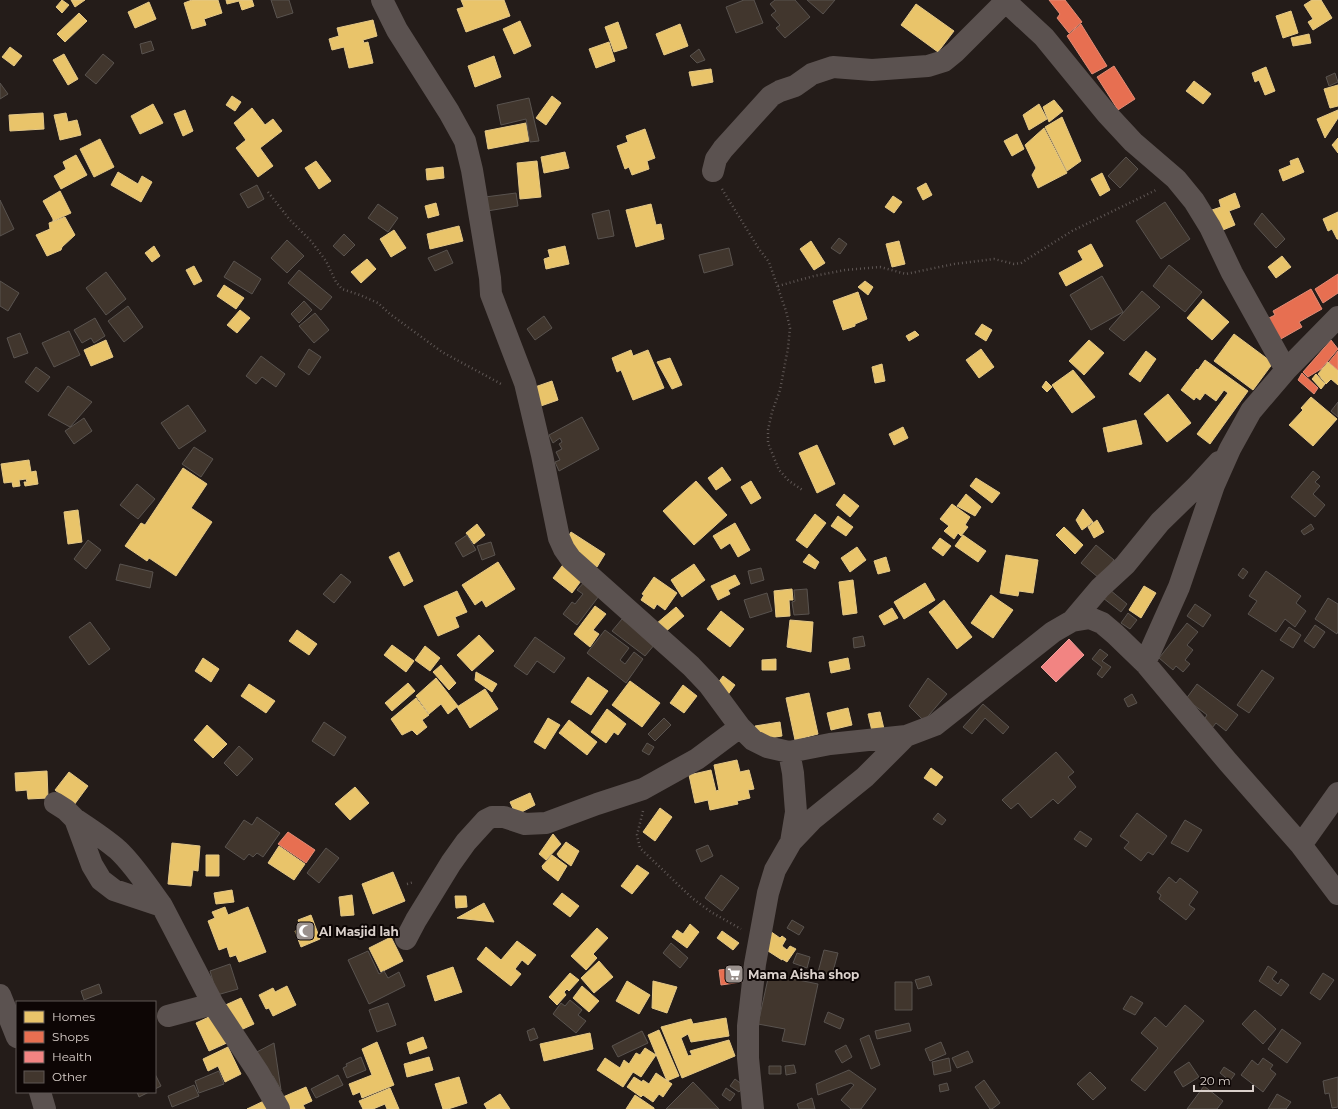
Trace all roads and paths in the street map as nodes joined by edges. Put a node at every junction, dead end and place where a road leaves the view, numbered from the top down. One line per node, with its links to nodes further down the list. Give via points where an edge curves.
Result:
1 (382, 0): 9 (street, via 397,30 465,141 472,170 491,294)
2 (1005, 1): 3 (street, via 944,61 928,66 872,70 833,67 812,74 795,86 771,96 723,149 716,159); 4 (street, via 1044,37 1133,142)
3 (713, 171): 6 (path, via 769,262)
4 (1176, 180): 6 (path, via 1072,231 1021,263 1014,264 994,259 906,274 880,267 845,270); 8 (street, via 1194,201 1210,227 1232,273)
5 (268, 192): 9 (path, via 311,241 342,289 378,304 442,352)
6 (778, 286): 11 (path, via 790,328 780,390 768,430 768,443 779,470)
7 (1338, 317): 8 (street)
8 (1286, 370): 10 (street, via 1251,411)
9 (529, 400): 14 (street, via 559,538 564,549 590,577 691,666)
10 (1230, 449): 12 (street, via 1160,522 1125,566 1100,588); 13 (street, via 1214,485 1179,587)
11 (804, 491)
12 (1072, 621): 13 (street, via 1090,618 1102,623); 15 (street, via 1053,632 935,725)
13 (1145, 663): 22 (street)
14 (740, 726): 16 (street, via 753,740); 17 (street, via 716,746)
15 (906, 736): 16 (street, via 830,744); 21 (street, via 865,778 813,820)
16 (789, 752): 21 (street, via 796,812)
17 (643, 789): 25 (path, via 643,815 637,835 640,848 692,898 711,912); 26 (street, via 546,823 525,824 504,817 486,820 466,842)
18 (1338, 793): 22 (street)
19 (55, 803): 20 (street)
20 (75, 820): 24 (street, via 95,831 118,851); 24 (street, via 92,865 101,880 114,890)
21 (792, 842): 25 (street, via 775,870)
22 (1301, 845): 23 (street)
23 (1338, 894)
24 (162, 906): 28 (street)
25 (760, 938): 34 (street, via 748,1026)
26 (406, 939)
27 (0, 995): 30 (street)
28 (212, 1004): 29 (street); 33 (street, via 258,1072)
29 (168, 1016)
30 (16, 1035)
31 (40, 1093): 32 (street)
32 (45, 1109)
33 (279, 1109)
34 (753, 1109)

